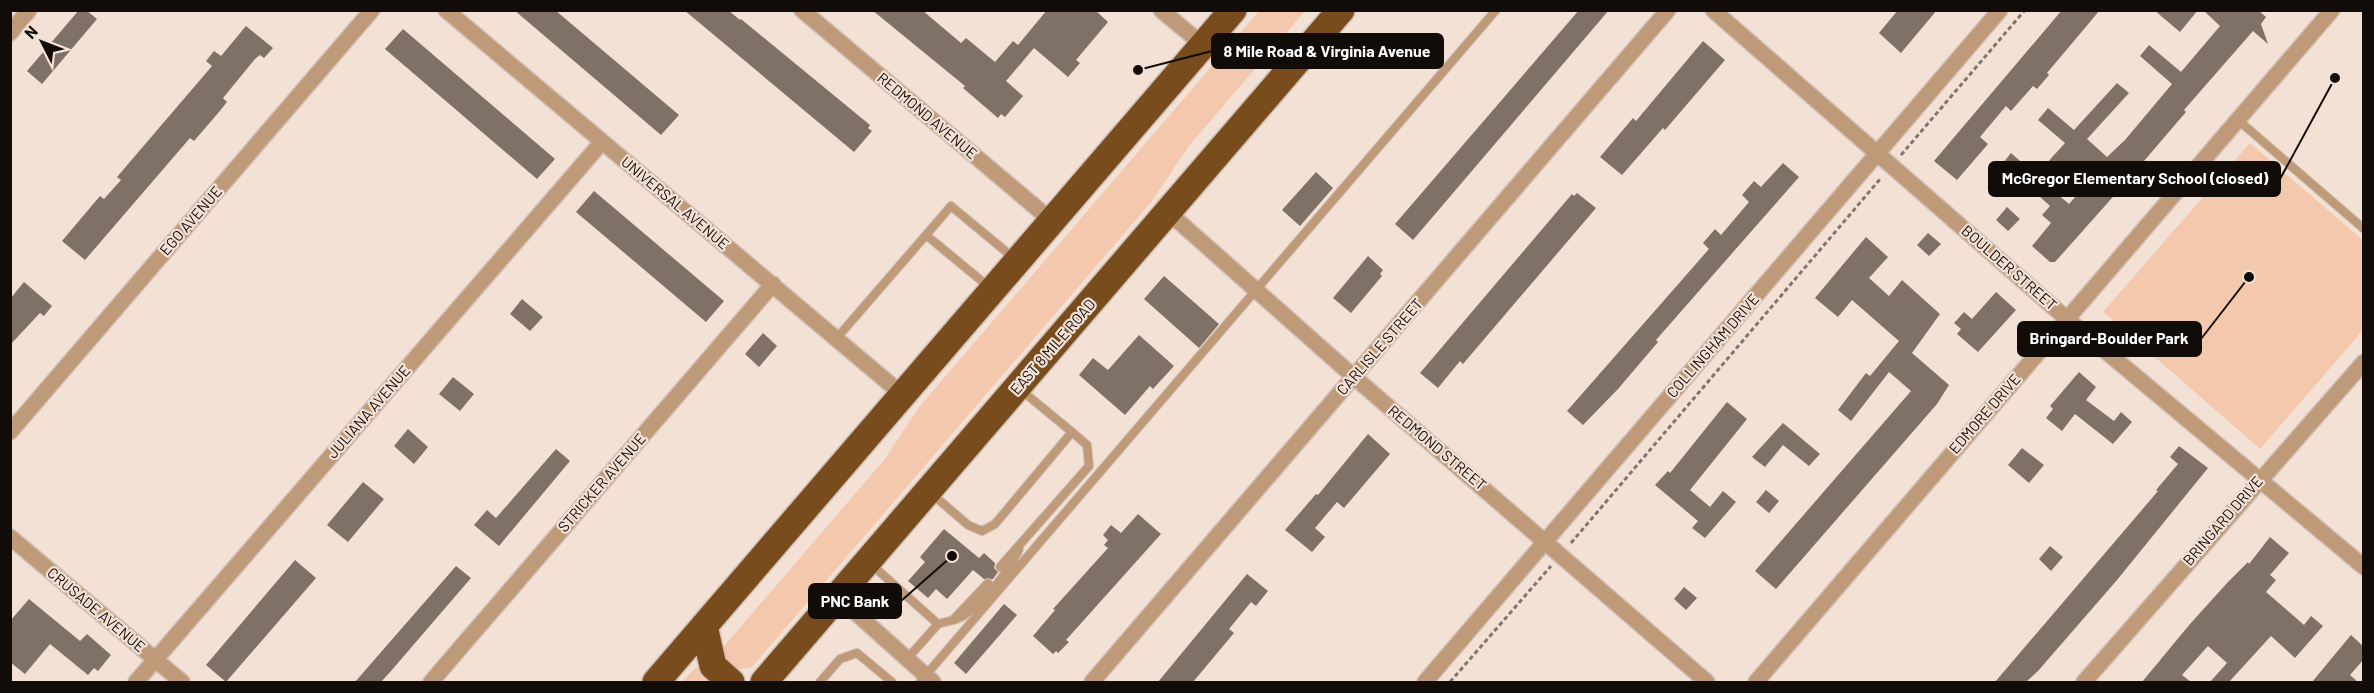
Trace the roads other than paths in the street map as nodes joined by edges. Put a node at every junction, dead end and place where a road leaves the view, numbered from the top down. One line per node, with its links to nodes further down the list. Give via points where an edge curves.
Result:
1 (29, 10): 13 (street)
2 (372, 10): 32 (street, EGO AVENUE)
3 (446, 10): 16 (street, UNIVERSAL AVENUE)
4 (802, 10): 19 (street, REDMOND AVENUE)
5 (1161, 10): 14 (street)
6 (1233, 10): 14 (highway)
7 (1341, 10): 18 (highway, EAST 8 MILE ROAD)
8 (1496, 10): 25 (lane)
9 (1668, 10): 29 (street, CARLISLE STREET)
10 (1713, 10): 17 (street, BOULDER STREET)
11 (2000, 10): 17 (street, COLLINGHAM DRIVE)
12 (2332, 10): 15 (street, EDMORE DRIVE)
13 (10, 33)
14 (1203, 45): 19 (highway)
15 (2238, 120): 20 (lane); 26 (street, EDMORE DRIVE)
16 (602, 142): 23 (street, UNIVERSAL AVENUE); 48 (street, JULIANA AVENUE)
17 (1878, 153): 26 (street, BOULDER STREET); 37 (street, COLLINGHAM DRIVE)
18 (1168, 213): 25 (street, REDMOND STREET); 30 (highway, EAST 8 MILE ROAD)
19 (1052, 221): 22 (highway)
20 (2364, 229)
21 (926, 235): 22 (lane, via 951,206); 24 (lane); 27 (lane)
22 (1018, 261): 24 (highway)
23 (773, 284): 27 (street, UNIVERSAL AVENUE); 53 (street, STRICKER AVENUE)
24 (993, 290): 31 (highway)
25 (1255, 290): 29 (street, REDMOND STREET); 49 (lane)
26 (2067, 319): 34 (street, BOULDER STREET); 61 (street, EDMORE DRIVE)
27 (836, 339): 31 (street, UNIVERSAL AVENUE)
28 (2364, 362): 34 (street, BRINGARD DRIVE)
29 (1354, 377): 37 (street, REDMOND STREET); 58 (street, CARLISLE STREET)
30 (1018, 387): 33 (lane); 35 (highway, EAST 8 MILE ROAD)
31 (903, 395): 46 (highway)
32 (10, 432)
33 (1072, 432): 35 (lane, via 995,524 982,531 968,525); 38 (lane, via 1087,445 1089,466)
34 (2259, 478): 41 (street, BOULDER STREET); 62 (street, BRINGARD DRIVE)
35 (929, 491): 39 (highway, EAST 8 MILE ROAD)
36 (10, 537): 48 (street, CRUSADE AVENUE)
37 (1546, 542): 59 (street, COLLINGHAM DRIVE); 60 (street, REDMOND STREET)
38 (1020, 544): 40 (lane); 44 (lane, via 1014,563 966,617)
39 (868, 561): 43 (highway, EAST 8 MILE ROAD); 45 (lane)
40 (1000, 567)
41 (2364, 567)
42 (988, 582): 44 (lane)
43 (838, 597): 47 (street); 50 (highway, EAST 8 MILE ROAD)
44 (953, 620): 45 (lane)
45 (938, 624): 47 (lane)
46 (704, 626): 54 (highway); 55 (highway, via 713,666)
47 (907, 658): 49 (street)
48 (155, 660): 51 (street, JULIANA AVENUE); 52 (street, CRUSADE AVENUE)
49 (926, 680)
50 (769, 681)
51 (136, 682)
52 (182, 682)
53 (431, 682)
54 (656, 682)
55 (731, 682)
56 (820, 682): 57 (lane, via 840,659 857,653)
57 (892, 682)
58 (1092, 682)
59 (1425, 682)
60 (1707, 682)
61 (1756, 682)
62 (2084, 682)

